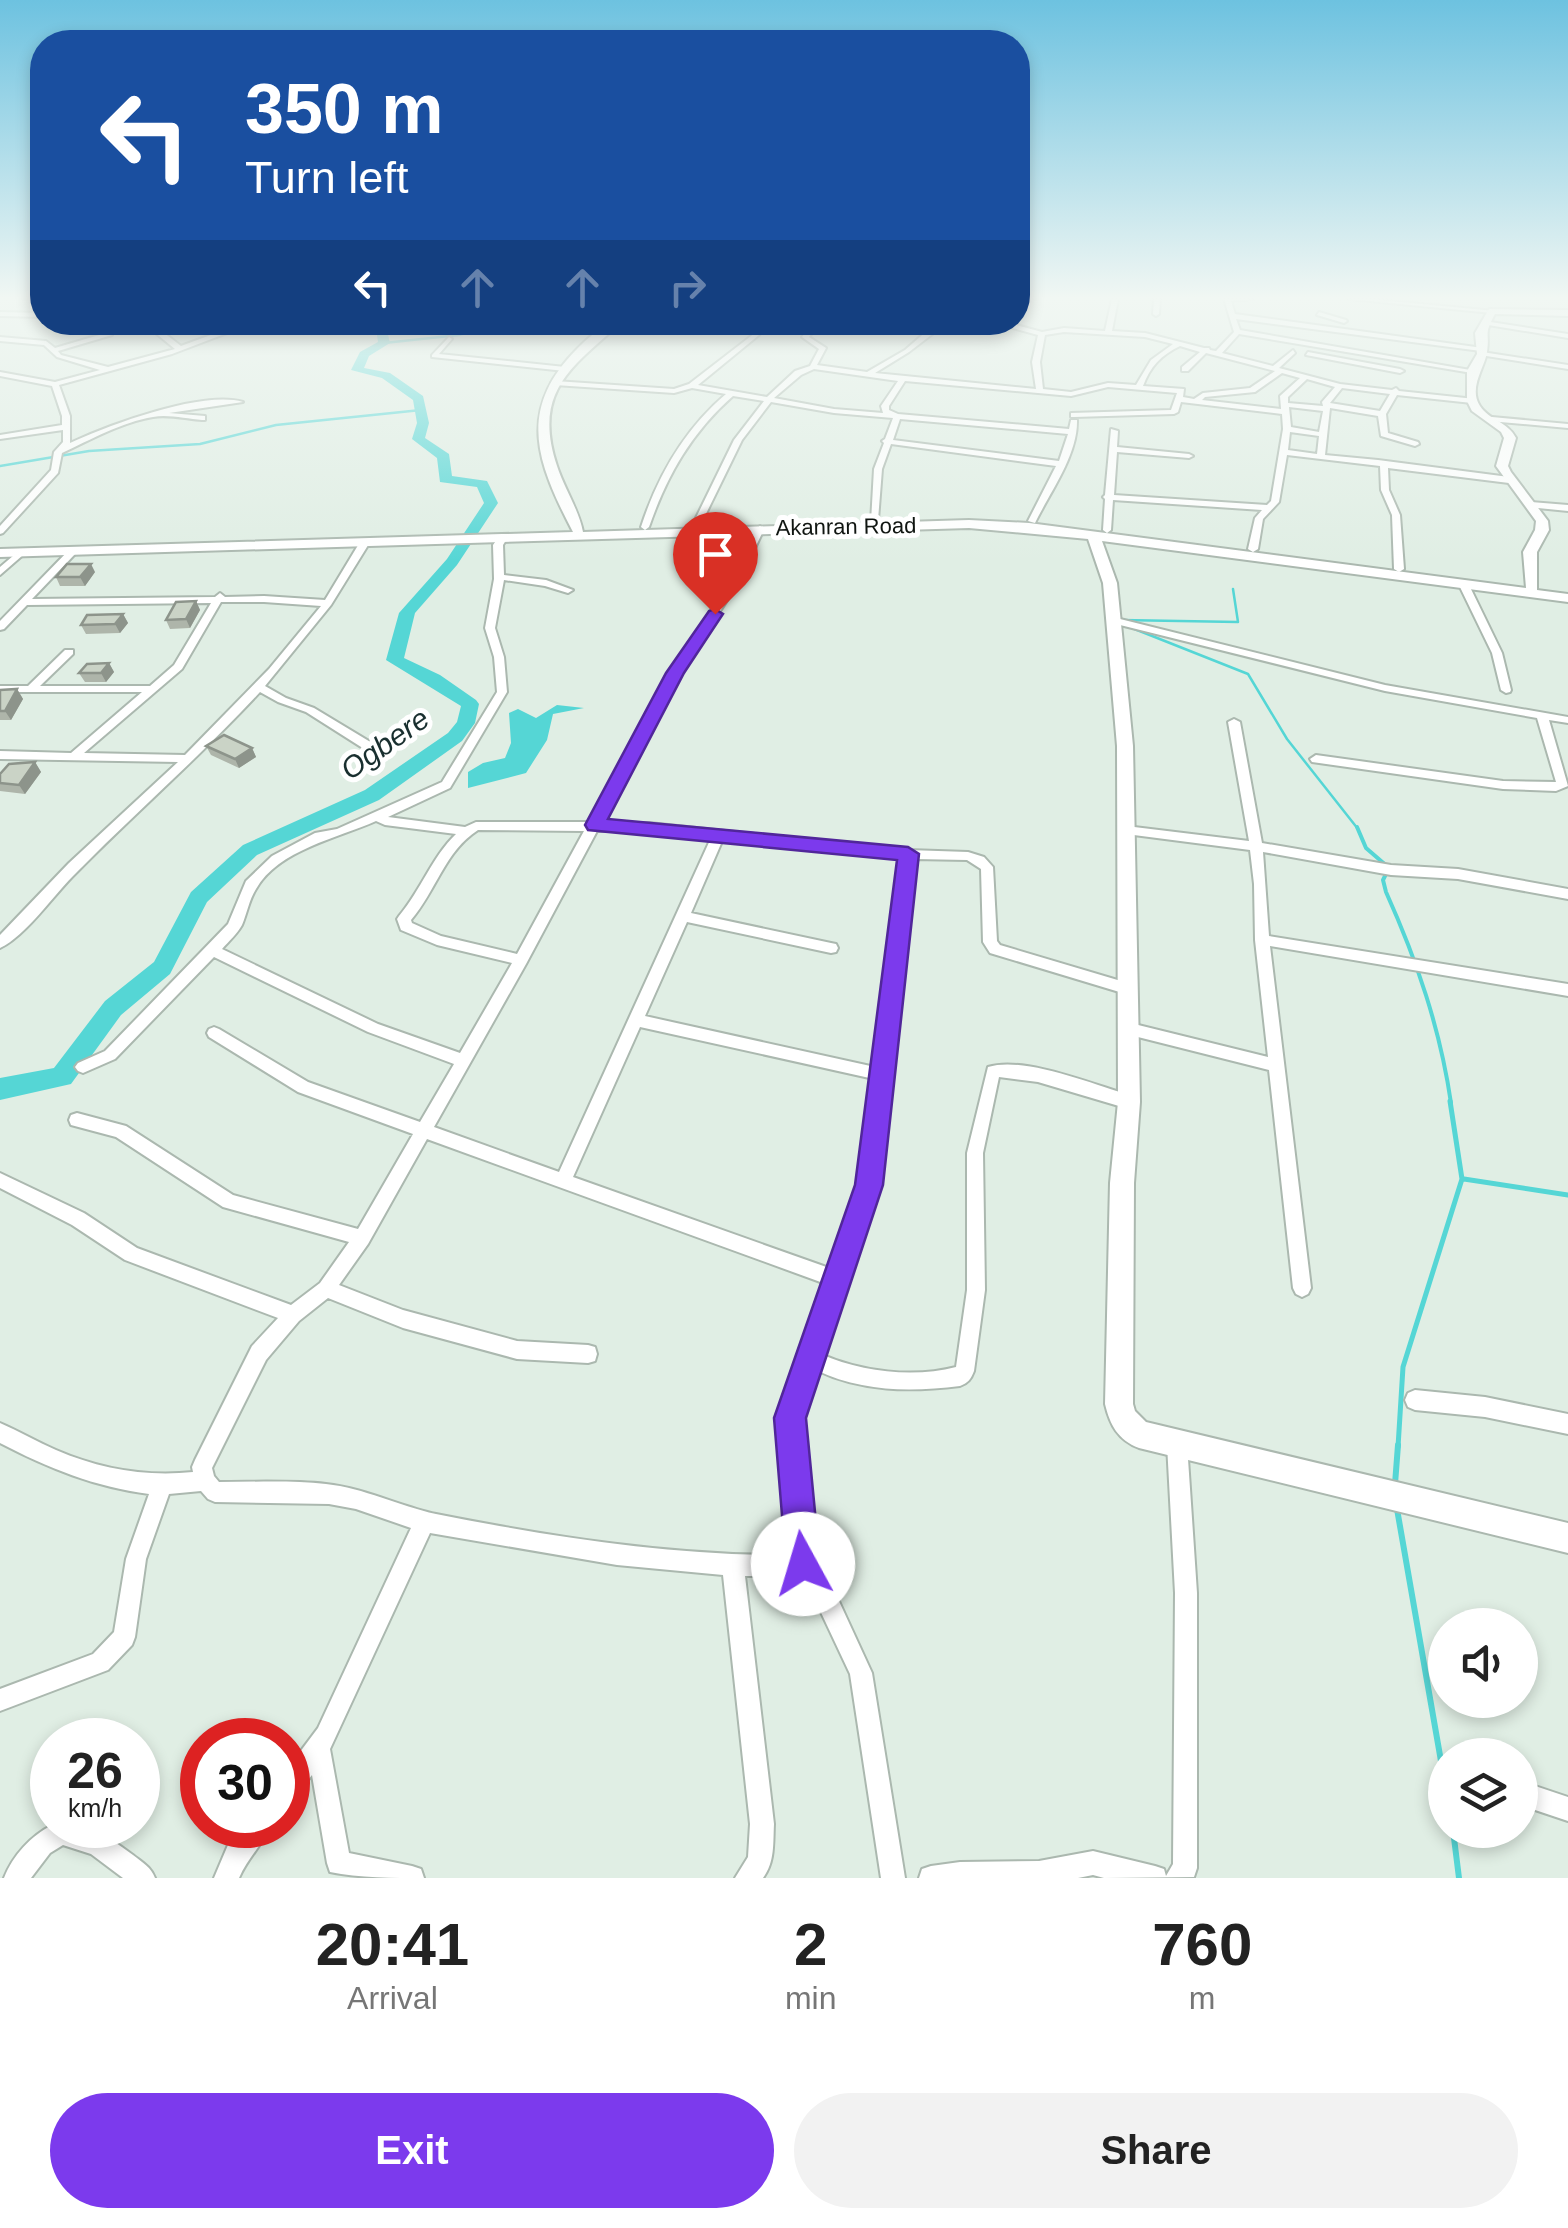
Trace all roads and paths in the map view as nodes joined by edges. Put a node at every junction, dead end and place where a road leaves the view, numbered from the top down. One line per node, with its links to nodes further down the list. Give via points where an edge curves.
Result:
1 (1136, 386): 31 (street, via 1124,401)
2 (1340, 386): 26 (street)
3 (56, 387): 35 (street)
4 (554, 387): 62 (main road, via 542,415 543,442)
5 (609, 387): 6 (street)
6 (690, 387)
7 (696, 387): 19 (street)
8 (784, 387): 21 (street)
9 (898, 387): 33 (street, via 885,406)
10 (1017, 387): 17 (street)
11 (1098, 387): 20 (street)
12 (1143, 387): 22 (street, via 1178,390)
13 (1258, 387): 23 (street)
14 (1294, 387): 27 (street, via 1285,394)
15 (1349, 387): 18 (street)
16 (1472, 387): 24 (main road)
17 (1040, 388): 20 (street)
18 (1396, 390): 24 (street); 29 (street)
19 (733, 392): 21 (street); 59 (street, via 702,419 662,476)
20 (1071, 394): 30 (street)
21 (772, 398): 33 (street); 58 (street, via 738,440)
22 (1179, 398): 23 (street); 31 (street, via 1174,412)
23 (1197, 400): 27 (street)
24 (1472, 401): 34 (main road)
25 (239, 402): 28 (street)
26 (1327, 407): 27 (street); 29 (street); 40 (street)
27 (1287, 409): 37 (street)
28 (154, 413): 32 (street); 46 (street, via 119,422)
29 (1382, 414): 43 (street, via 1386,436)
30 (1074, 415): 31 (street); 39 (street)
31 (1124, 415)
32 (202, 418)
33 (897, 418): 39 (street); 42 (street)
34 (1492, 419): 36 (street); 51 (main road, via 1510,438 1502,466)
35 (67, 426): 41 (street); 46 (street, via 67,442)
36 (1568, 426)
37 (1287, 429): 40 (street); 45 (street)
38 (1114, 431): 44 (street)
39 (1073, 432): 50 (street)
40 (1320, 434): 48 (street)
41 (0, 437)
42 (886, 441): 50 (street); 56 (street)
43 (1414, 444)
44 (1113, 449): 47 (street); 52 (street)
45 (1283, 452): 48 (street); 54 (street)
46 (57, 455): 61 (street, via 55,471)
47 (1189, 456)
48 (1322, 456): 49 (street)
49 (1378, 462): 51 (street); 74 (street, via 1384,464 1396,515)
50 (1060, 464): 57 (street)
51 (1510, 480): 53 (main road)
52 (1107, 497): 54 (street); 63 (street, via 1110,522)
53 (1531, 505): 55 (street); 78 (main road, via 1542,530 1530,552)
54 (1270, 508): 70 (street, via 1259,518)
55 (1568, 508)
56 (874, 520): 57 (main road, Akanran Road); 58 (main road, Akanran Road)
57 (1032, 521): 63 (main road, Akanran Road)
58 (696, 526): 59 (main road, Akanran Road)
59 (645, 527): 62 (main road, Akanran Road)
60 (760, 529): 63 (main road, Akanran Road, via 969,524); 67 (main road, Akanran Road); 101 (street)
61 (0, 530)
62 (578, 530): 65 (main road, Akanran Road)
63 (1100, 532): 66 (main road, Akanran Road); 84 (main road)
64 (454, 536): 65 (main road, Akanran Road); 68 (main road, Akanran Road); 69 (main road, Akanran Road)
65 (472, 536): 67 (main road, Akanran Road)
66 (1135, 537): 70 (main road, Akanran Road); 77 (main road, Akanran Road)
67 (503, 538): 76 (street)
68 (365, 542): 69 (main road, Akanran Road); 83 (street)
69 (242, 543): 71 (main road, Akanran Road); 72 (main road, Akanran Road)
70 (1253, 549): 74 (main road, Akanran Road)
71 (0, 550): 73 (main road, Akanran Road)
72 (73, 551): 73 (main road, Akanran Road); 82 (street)
73 (20, 552): 75 (street)
74 (1399, 569): 78 (main road, Akanran Road)
75 (0, 572)
76 (498, 577): 79 (street); 100 (street, via 490,628 502,692 446,785)
77 (1464, 585): 80 (main road, Akanran Road); 91 (street, via 1497,653)
78 (1532, 587): 80 (main road, Akanran Road)
79 (568, 590)
80 (1568, 595)
81 (220, 598): 82 (street); 83 (street); 90 (street, via 178,667)
82 (28, 602): 85 (street)
83 (328, 603): 87 (street)
84 (1112, 620): 92 (street, via 1385,688); 103 (main road, via 1126,746)
85 (0, 627)
86 (68, 652): 89 (street)
87 (258, 686): 95 (street); 98 (street)
88 (0, 688): 89 (street)
89 (31, 689): 90 (street)
90 (150, 689): 97 (street)
91 (1506, 690)
92 (1542, 716): 93 (street); 99 (street, via 1563,784 1556,787)
93 (1568, 720)
94 (1234, 722): 105 (street)
95 (372, 749)
96 (0, 755): 97 (street)
97 (74, 755): 98 (street)
98 (189, 759): 110 (street)
99 (1316, 759)
100 (376, 816): 102 (street); 112 (street, via 276,858)
101 (595, 825): 102 (street); 104 (street); 113 (street)
102 (466, 830): 113 (street, via 406,926 433,942)
103 (1126, 830): 105 (street); 114 (main road)
104 (720, 835): 106 (street); 108 (street)
105 (1259, 847): 107 (street); 109 (street)
106 (908, 854): 114 (street, via 968,856 987,868 995,950); 122 (street)
107 (1568, 894)
108 (685, 917): 111 (street); 116 (street)
109 (1262, 940): 115 (street); 120 (street)
110 (0, 943)
111 (831, 948)
112 (212, 950): 119 (street, via 373,1028); 121 (street, via 110,1055)
113 (521, 960): 119 (street)
114 (1126, 988): 117 (main road)
115 (1568, 990)
116 (637, 1020): 122 (street); 127 (street)
117 (1126, 1028): 120 (street); 123 (main road)
118 (214, 1032): 125 (street, via 303,1087)
119 (463, 1061): 125 (street)
120 (1276, 1065): 130 (street)
121 (83, 1067)
122 (882, 1075): 129 (street, via 869,1185)
123 (1129, 1102): 134 (street, via 993,1071 975,1153 976,1290 966,1371 960,1377 893,1382 853,1376); 138 (main road, via 1119,1404 1140,1434)
124 (77, 1120): 128 (street, via 120,1131 229,1202)
125 (422, 1130): 127 (street); 128 (street)
126 (0, 1180): 132 (street, via 131,1254)
127 (563, 1182): 129 (street)
128 (362, 1238): 131 (street)
129 (835, 1279): 134 (street)
130 (1302, 1288)
131 (326, 1289): 132 (street); 133 (street, via 403,1319 517,1350)
132 (293, 1315): 139 (street, via 259,1353 202,1466)
133 (588, 1354)
134 (810, 1358): 143 (street, via 790,1418)
135 (1415, 1400): 136 (street)
136 (1568, 1424)
137 (0, 1433): 140 (street, via 93,1475)
138 (1177, 1444): 142 (main road); 159 (street, via 1186,1593 1184,1868)
139 (205, 1481): 140 (street); 141 (street, via 215,1492 329,1494)
140 (162, 1488): 145 (street, via 136,1558 124,1637 100,1662)
141 (425, 1522): 144 (street); 146 (street)
142 (1568, 1538)
143 (803, 1564): 144 (street); 156 (street, via 818,1581 861,1673)
144 (733, 1568): 155 (street, via 762,1824 760,1862)
145 (0, 1700)
146 (318, 1746): 147 (street); 154 (street, via 339,1863)
147 (310, 1757)
148 (1538, 1799): 149 (street)
149 (1568, 1809)
150 (242, 1848): 153 (street)
151 (16, 1878): 152 (street, via 41,1844 62,1833 98,1844)
152 (143, 1878)
153 (226, 1878)
154 (412, 1878)
155 (747, 1878)
156 (893, 1878)
157 (931, 1878): 158 (street, via 1038,1873 1093,1862)
158 (1155, 1878)
159 (1178, 1878)

